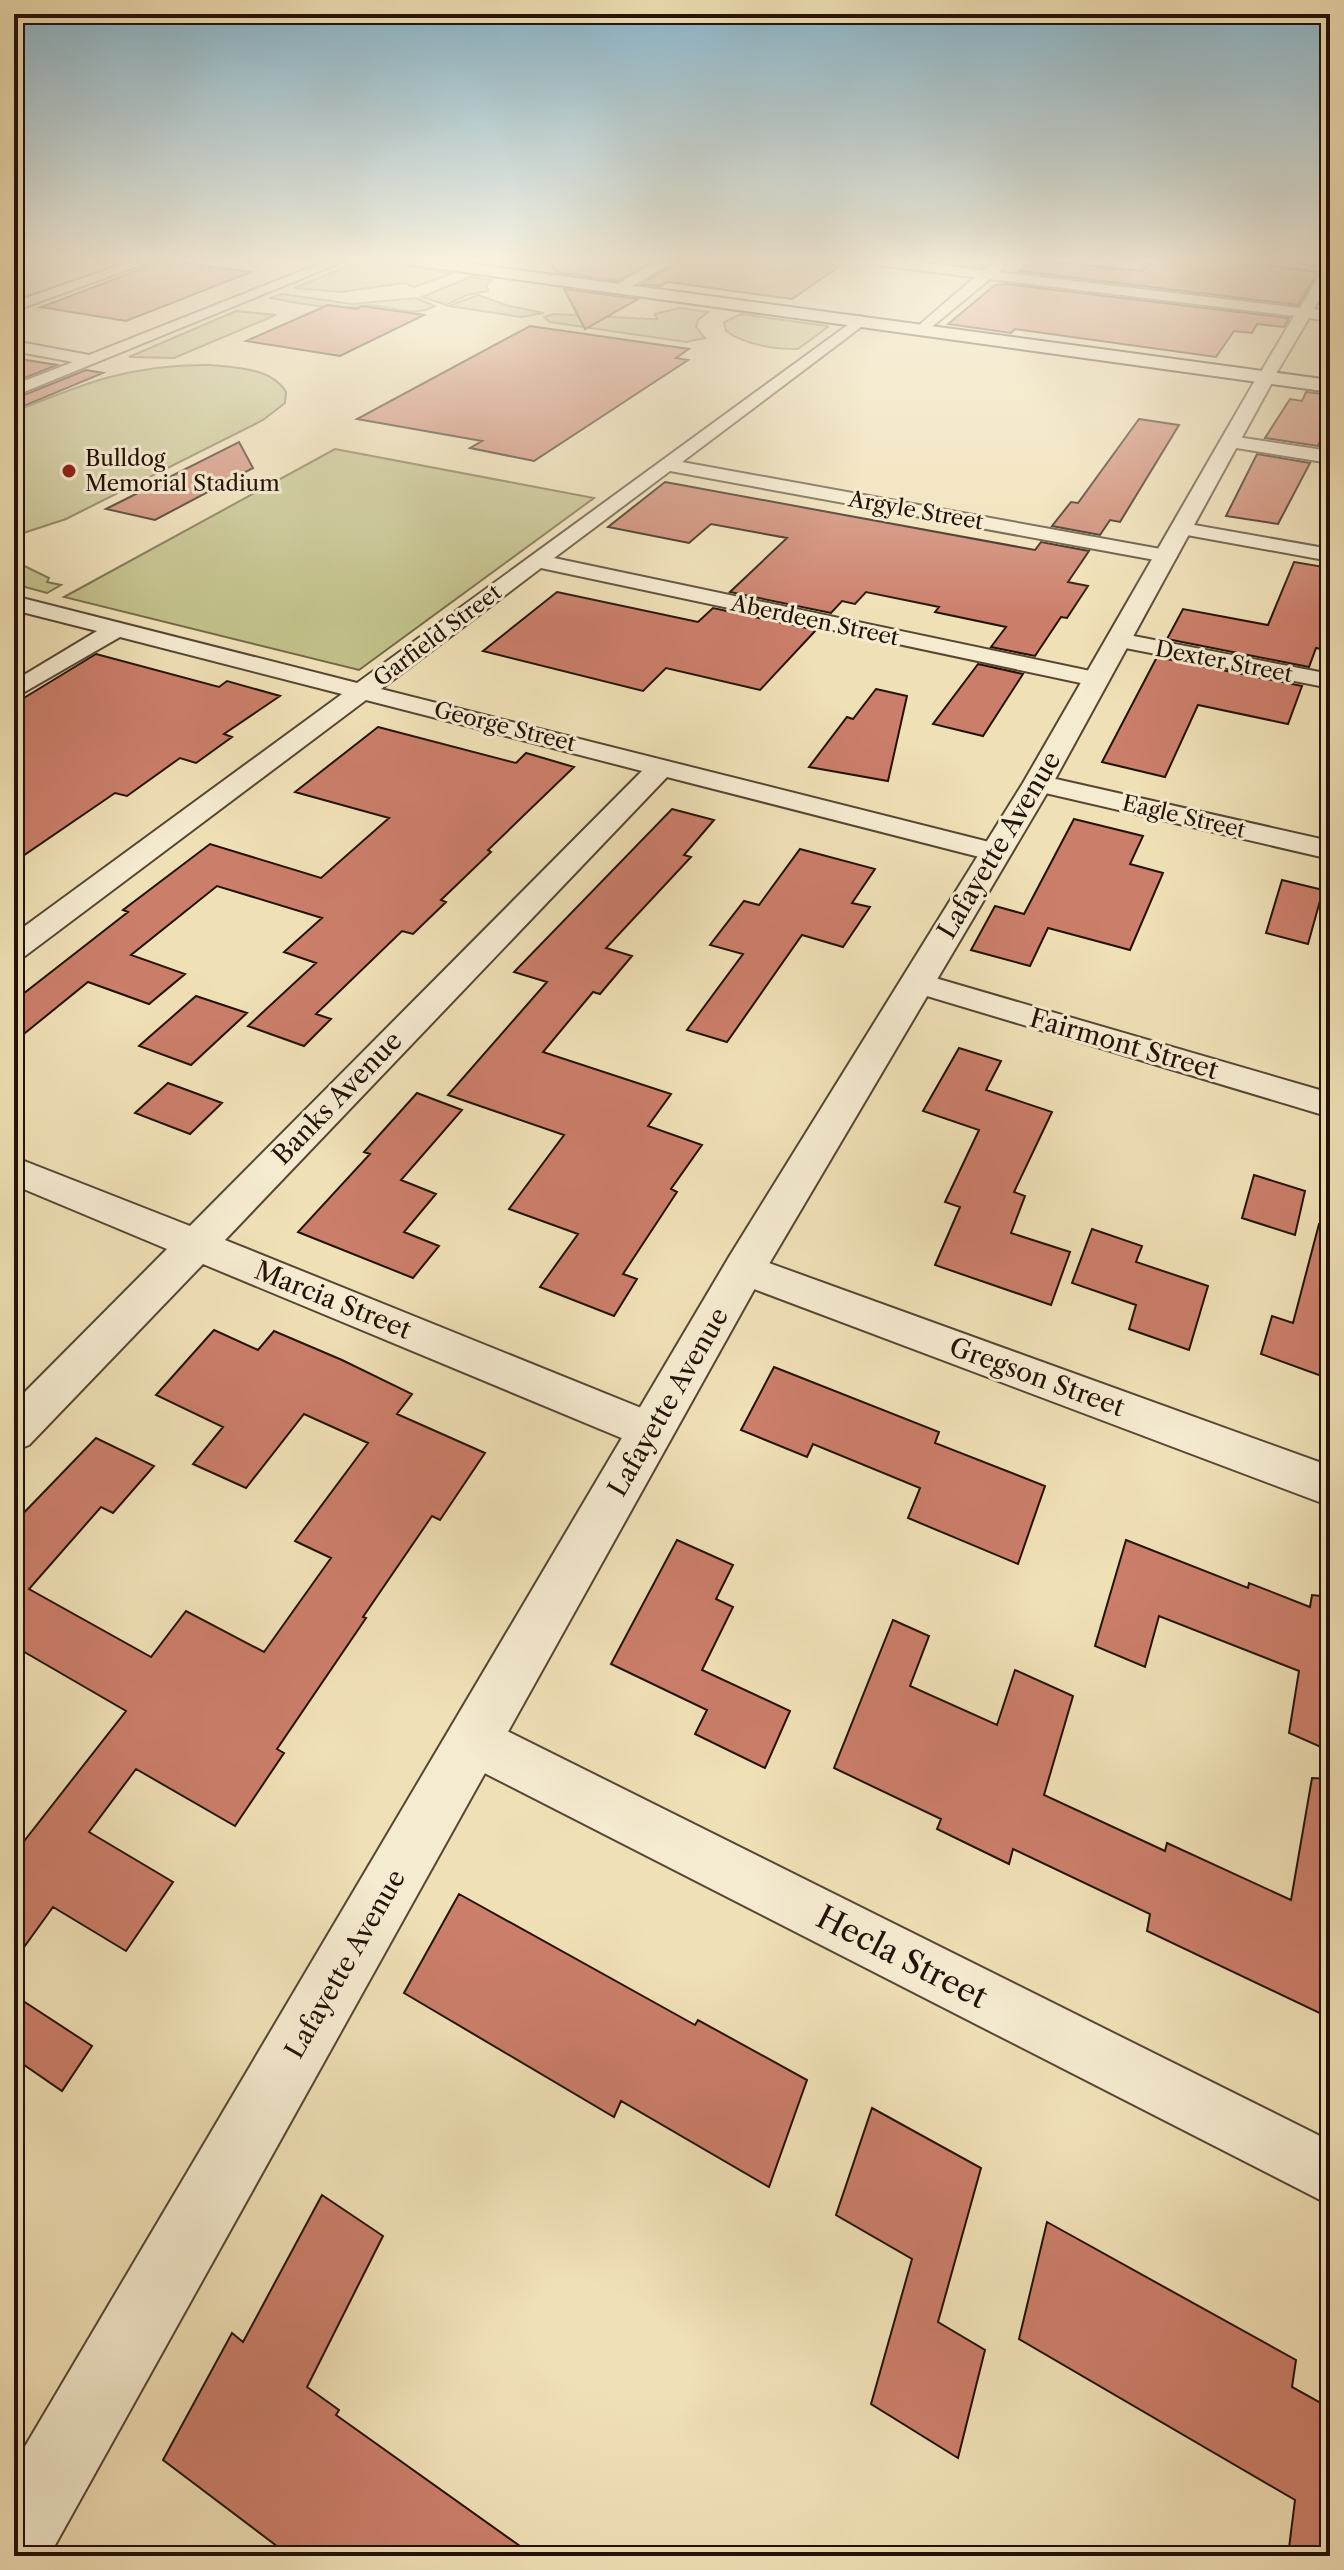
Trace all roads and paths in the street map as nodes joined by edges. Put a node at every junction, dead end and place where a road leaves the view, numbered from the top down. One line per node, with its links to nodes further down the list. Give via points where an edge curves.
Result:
1 (41, 380): 6 (street)
2 (781, 380): 9 (street, Garfield Street)
3 (1264, 380): 7 (street, Lafayette Avenue)
4 (1287, 380): 5 (street)
5 (1330, 386)
6 (14, 391)
7 (1230, 442): 8 (street); 10 (street, Lafayette Avenue)
8 (1330, 457)
9 (667, 465): 12 (street, Argyle Street); 13 (street, Garfield Street)
10 (1183, 529): 11 (street); 12 (street, Lafayette Avenue)
11 (1330, 555)
12 (1166, 556): 16 (street, Lafayette Avenue)
13 (536, 561): 16 (street, Aberdeen Street); 19 (street, Garfield Street)
14 (14, 603): 15 (street, George Street)
15 (117, 629): 18 (street); 19 (street, George Street)
16 (1106, 660): 17 (street, Dexter Street); 21 (street, Lafayette Avenue)
17 (1330, 681)
18 (14, 691)
19 (364, 691): 20 (street, George Street); 24 (street, Garfield Street)
20 (662, 766): 23 (street, George Street); 28 (street, Banks Avenue)
21 (1038, 783): 22 (street, Eagle Street); 23 (street, Lafayette Avenue)
22 (1330, 850)
23 (995, 852): 25 (street, Lafayette Avenue)
24 (14, 949)
25 (918, 983): 26 (street, Fairmont Street); 29 (street, Lafayette Avenue)
26 (1330, 1105)
27 (14, 1170): 28 (street, Marcia Street)
28 (195, 1244): 30 (street, Marcia Street); 31 (street, Banks Avenue)
29 (744, 1269): 30 (street, Lafayette Avenue); 32 (street, Gregson Street)
30 (651, 1431): 33 (street, Lafayette Avenue)
31 (14, 1432)
32 (1330, 1486)
33 (473, 1740): 34 (street, Hecla Street); 35 (street, Lafayette Avenue)
34 (1330, 2174)
35 (14, 2540)

